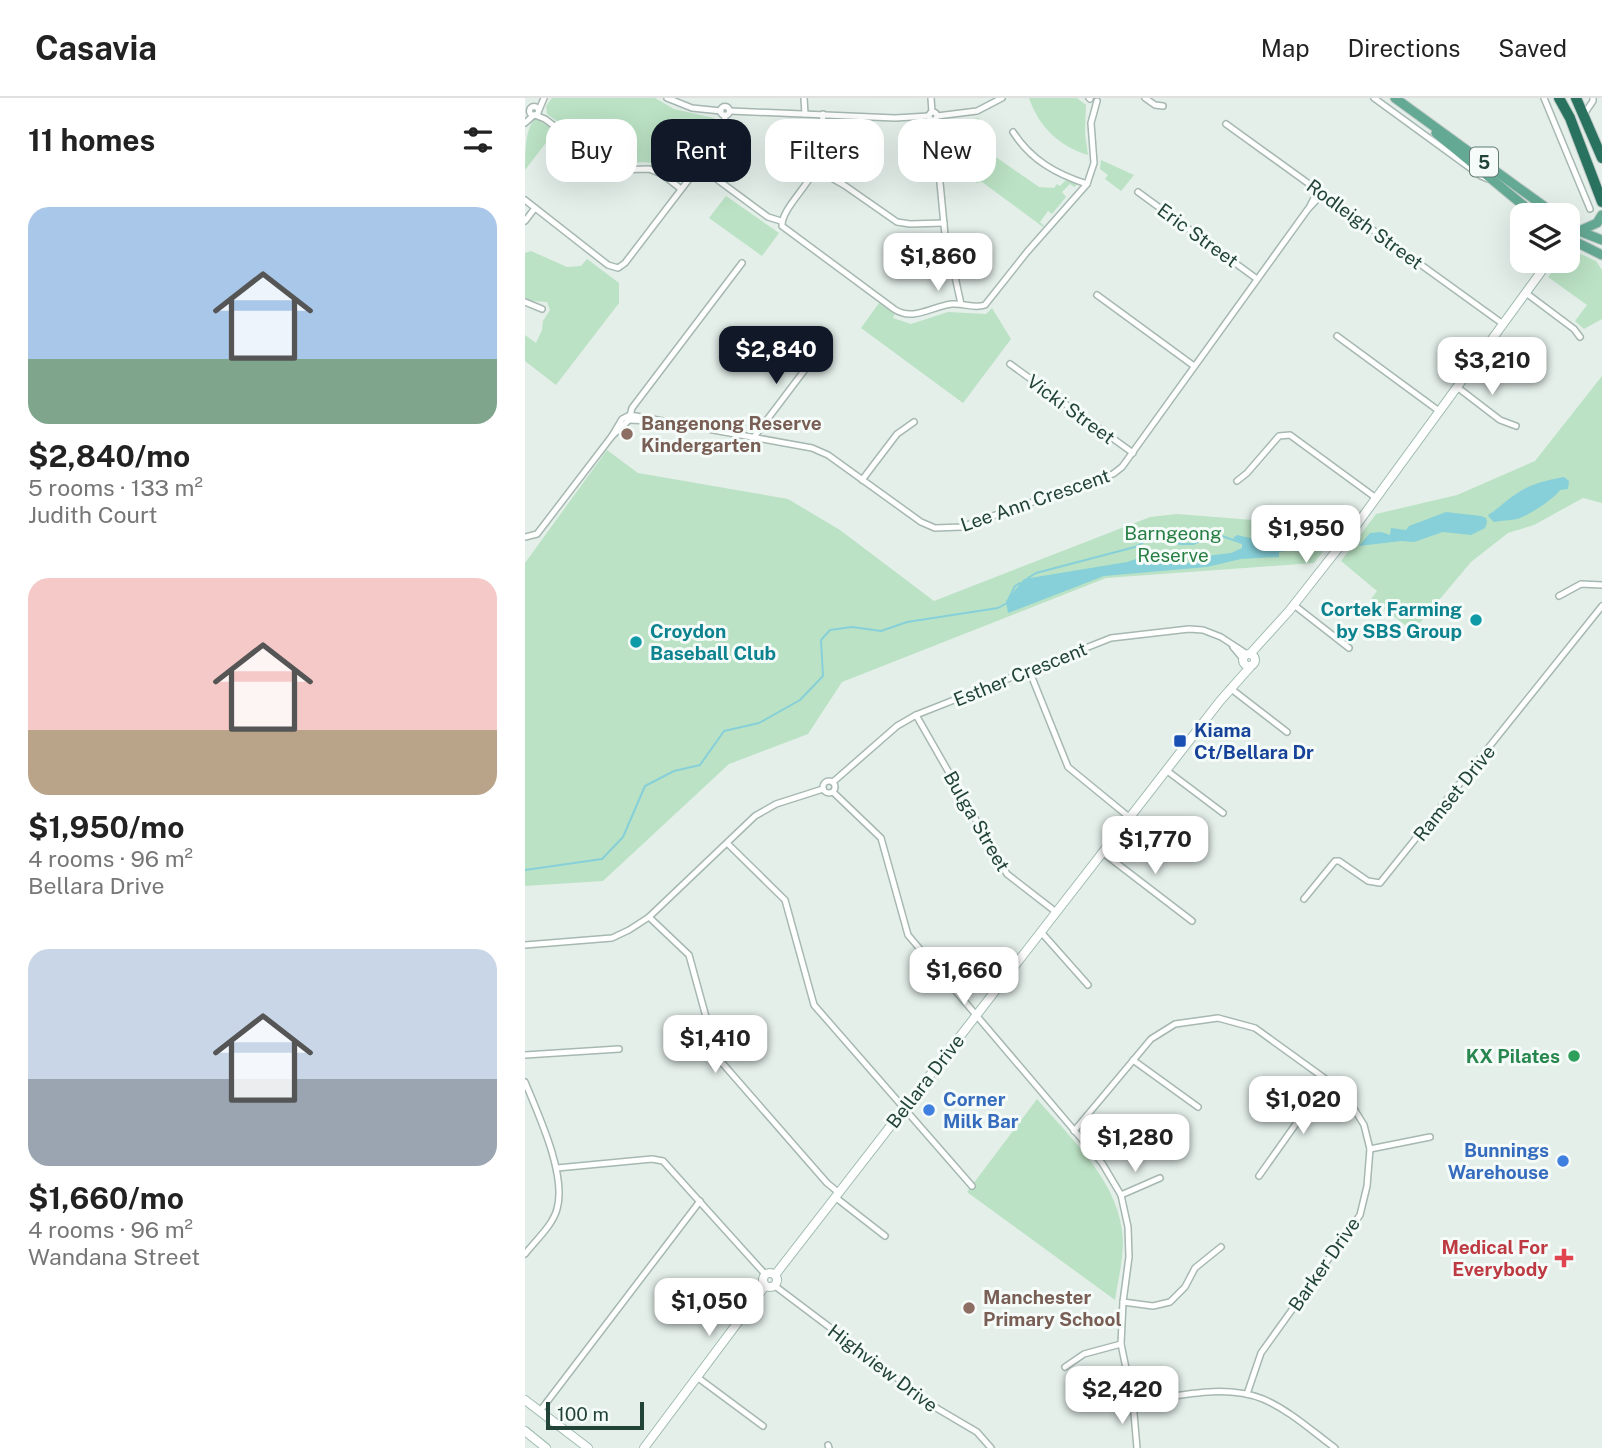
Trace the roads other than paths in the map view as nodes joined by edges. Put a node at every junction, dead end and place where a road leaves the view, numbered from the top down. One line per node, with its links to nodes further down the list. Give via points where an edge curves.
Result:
1 (667, 98): 19 (street, via 692,108)
2 (726, 98): 19 (street)
3 (802, 98): 20 (street)
4 (931, 98): 23 (street)
5 (1002, 98): 23 (street, via 977,111)
6 (1145, 98): 16 (street)
7 (1374, 98): 31 (street)
8 (1395, 98): 17 (main road, 5)
9 (1544, 98): 30 (street)
10 (1559, 98): 36 (highway)
11 (1576, 98): 22 (highway)
12 (1593, 98): 22 (street)
13 (543, 99): 18 (street)
14 (1092, 99): 37 (street, via 1094,163)
15 (525, 103): 18 (street)
16 (1163, 106)
17 (1411, 110): 31 (main road, 5); 44 (main road, 5)
18 (534, 111): 26 (street); 38 (street, via 613,170 649,169)
19 (725, 111): 20 (street); 24 (street)
20 (802, 114): 21 (street)
21 (821, 114): 23 (street); 25 (street)
22 (1584, 114): 29 (highway)
23 (933, 116): 50 (street)
24 (724, 119)
25 (821, 119)
26 (526, 122)
27 (1226, 124): 40 (street, Rodleigh Street)
28 (1013, 132): 37 (street, via 1042,163)
29 (1602, 158)
30 (1576, 173): 36 (street); 46 (street)
31 (1491, 179): 43 (main road, 5)
32 (686, 182): 38 (street)
33 (721, 182): 49 (street, via 768,217)
34 (805, 182): 49 (street)
35 (837, 182): 50 (street, via 903,224)
36 (1594, 182): 42 (highway)
37 (1087, 184): 62 (street, via 985,305)
38 (681, 189): 45 (street, via 618,268)
39 (1138, 192): 58 (street, Eric Street)
40 (1321, 192): 58 (street, Lee Ann Crescent); 64 (street, Rodleigh Street)
41 (525, 200): 45 (street)
42 (1602, 202)
43 (1520, 203)
44 (1538, 203)
45 (535, 208): 48 (street)
46 (1590, 209)
47 (1602, 215): 51 (main road)
48 (525, 221)
49 (781, 221): 62 (street, via 784,229 899,313 911,315)
50 (944, 221): 62 (street)
51 (1580, 232)
52 (1580, 232): 53 (main road)
53 (1602, 240)
54 (1580, 244): 55 (main road)
55 (1602, 255)
56 (742, 263): 72 (street, via 632,408)
57 (1540, 273): 59 (main road, Bellara Drive)
58 (1257, 279): 69 (street, Lee Ann Crescent)
59 (1525, 293): 64 (main road, Bellara Drive); 66 (street)
60 (1097, 295): 69 (street)
61 (525, 302): 63 (street)
62 (959, 303)
63 (542, 310)
64 (1503, 324): 70 (main road, Bellara Drive)
65 (1337, 337): 71 (street)
66 (1580, 337)
67 (818, 351): 75 (street)
68 (1010, 364): 76 (street, Vicki Street)
69 (1194, 366): 76 (street, Lee Ann Crescent)
70 (1457, 387): 71 (main road, Bellara Drive); 74 (street, via 1500,420)
71 (1439, 411): 79 (main road, Bellara Drive)
72 (630, 417): 75 (street, Lee Ann Crescent); 80 (street, via 622,419 537,534)
73 (914, 422): 77 (street, via 897,434)
74 (1516, 426)
75 (754, 437): 77 (street, Lee Ann Crescent, via 820,451)
76 (1133, 453): 77 (street, Lee Ann Crescent, via 1113,474 953,529 921,522)
77 (862, 480)
78 (1237, 481): 79 (street, via 1279,436 1290,435)
79 (1376, 498): 83 (main road, Bellara Drive)
80 (525, 537)
81 (1602, 585): 82 (street, via 1581,584)
82 (1559, 596)
83 (1294, 605): 87 (street); 88 (main road, Bellara Drive)
84 (1602, 606): 86 (street, Ramset Drive)
85 (1602, 614): 86 (street, Ramset Drive)
86 (1590, 621): 101 (street, Ramset Drive, via 1380,884 1335,860)
87 (1349, 648)
88 (1248, 659): 89 (street, Esther Crescent, via 1229,642 1196,629 1111,638); 90 (main road, Bellara Drive)
89 (1029, 670): 91 (street, Esther Crescent); 98 (street, via 1068,767)
90 (1230, 688): 92 (street); 93 (main road, Bellara Drive)
91 (916, 715): 94 (street, Esther Crescent); 102 (street, Bulga Street, via 1007,874)
92 (1287, 732)
93 (1166, 770): 97 (street); 98 (main road, Bellara Drive)
94 (833, 782): 95 (street, via 826,782); 96 (street)
95 (823, 789): 96 (street); 99 (street, via 755,816)
96 (833, 792): 108 (street, via 881,838 908,935)
97 (1223, 813)
98 (1129, 817): 100 (main road, Bellara Drive)
99 (728, 844): 103 (street); 115 (street, via 785,900 814,1005)
100 (1102, 852): 102 (main road, Bellara Drive); 104 (street)
101 (1304, 899)
102 (1056, 912): 105 (main road, Bellara Drive)
103 (649, 917): 106 (street, via 612,937); 123 (street, via 689,956 717,1057)
104 (1192, 921)
105 (1040, 932): 107 (street); 108 (main road, Bellara Drive)
106 (525, 945)
107 (1087, 985)
108 (976, 1015): 115 (main road, Bellara Drive); 116 (street)
109 (619, 1049): 110 (street)
110 (525, 1055)
111 (1133, 1060): 112 (street, Barker Drive, via 1151,1039 1175,1024 1218,1018 1255,1028); 114 (street); 116 (street, Barker Drive)
112 (1327, 1080): 118 (street, Barker Drive, via 1348,1099 1364,1125); 120 (street)
113 (525, 1082): 119 (street)
114 (1198, 1107)
115 (903, 1109): 122 (street); 123 (main road, Bellara Drive)
116 (1074, 1130): 124 (street)
117 (1430, 1137): 118 (street)
118 (1370, 1149): 135 (street, Barker Drive, via 1360,1215 1261,1353)
119 (557, 1168): 125 (street, via 659,1159); 128 (street, via 558,1207)
120 (1259, 1176)
121 (1160, 1178): 124 (street)
122 (972, 1186)
123 (837, 1194): 126 (street); 129 (main road, Bellara Drive)
124 (1121, 1195): 131 (street, via 1130,1242)
125 (700, 1201): 129 (street); 138 (street)
126 (885, 1236)
127 (1221, 1247): 131 (street, via 1195,1268 1170,1302 1153,1306)
128 (525, 1254)
129 (770, 1275): 130 (main road, via 778,1280); 130 (main road, via 762,1280)
130 (770, 1286): 134 (main road); 144 (street, Highview Drive, via 938,1409 977,1432)
131 (1123, 1302): 132 (street)
132 (1121, 1344): 133 (street, via 1084,1354); 137 (street)
133 (1065, 1367)
134 (697, 1377): 139 (street); 143 (main road)
135 (1247, 1394): 137 (street, via 1212,1392); 146 (street, via 1281,1409)
136 (525, 1400): 138 (main road)
137 (1133, 1402): 145 (street)
138 (540, 1411): 142 (main road)
139 (763, 1426)
140 (525, 1432): 141 (main road)
141 (546, 1448)
142 (588, 1448)
143 (643, 1448)
144 (991, 1448)
145 (1137, 1448)
146 (1335, 1448)

